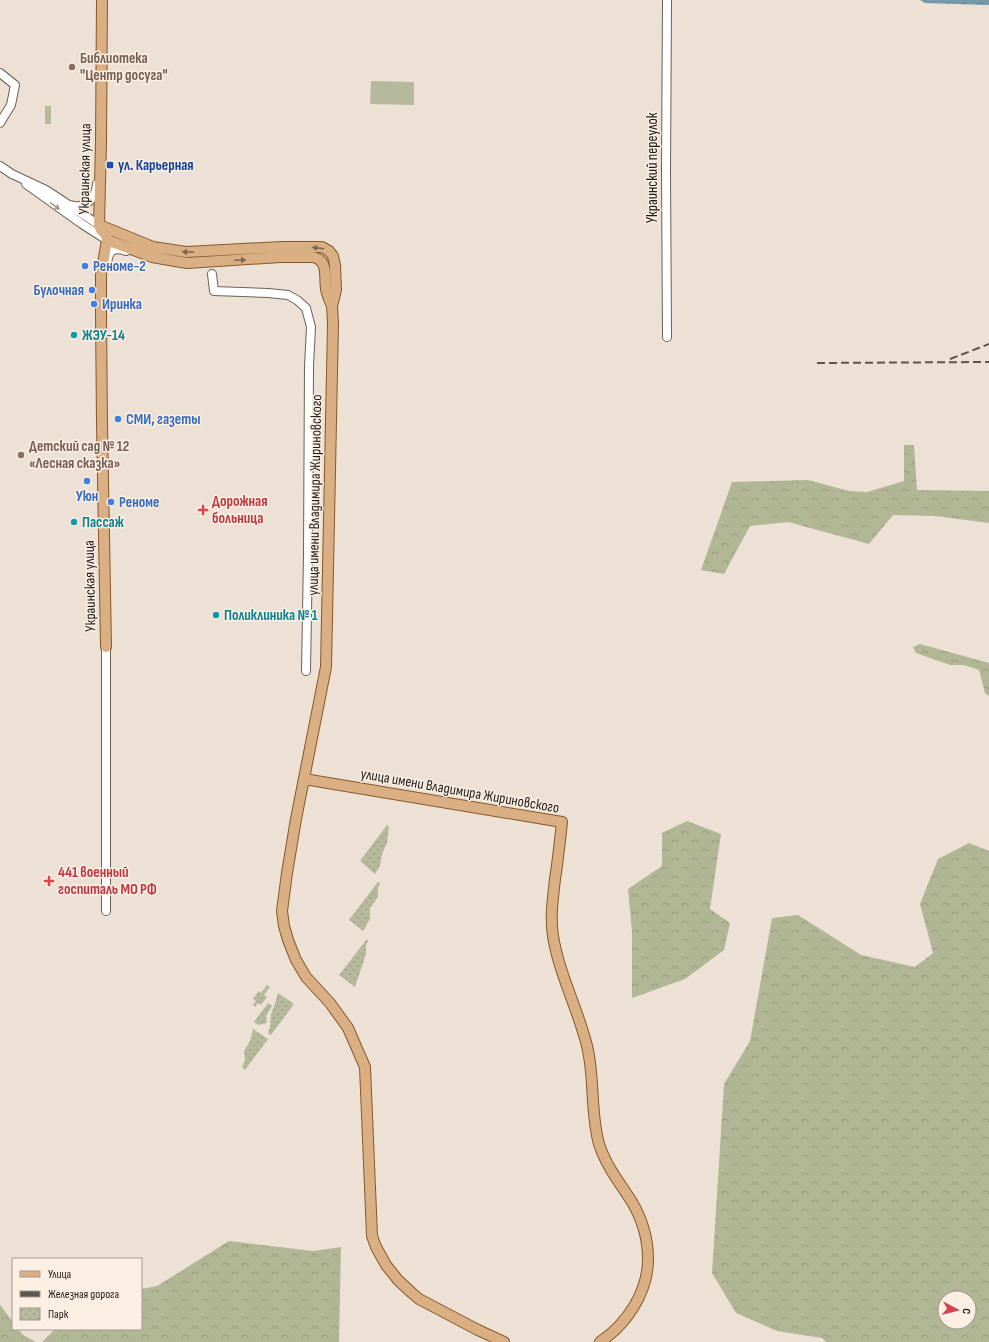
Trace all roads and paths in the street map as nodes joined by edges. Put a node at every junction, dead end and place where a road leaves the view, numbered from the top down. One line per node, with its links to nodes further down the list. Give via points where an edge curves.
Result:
1 (102, 0): 5 (main road, Украинская улица)
2 (667, 0): 15 (street, Украинский переулок)
3 (0, 73): 4 (street, via 15,85 11,105)
4 (0, 123)
5 (102, 142): 8 (street, via 97,189 93,198 81,206); 9 (main road, Украинская улица)
6 (0, 166): 7 (street)
7 (12, 174): 8 (street); 10 (street, one-way to 10, via 43,198)
8 (66, 203): 9 (street)
9 (99, 225): 10 (main road, Украинская улица); 14 (main road, улица имени Владимира Жириновского, one-way to 9, via 336,290 333,256 322,247 186,252 153,247)
10 (107, 240): 11 (main road, улица имени Владимира Жириновского); 13 (main road, Украинская улица)
11 (152, 258): 13 (street, via 120,249 113,250 108,255); 14 (main road, улица имени Владимира Жириновского, one-way to 14, via 187,263 313,257 322,261 324,265 326,291)
12 (212, 274): 17 (street, via 214,291 288,295 306,308 311,328)
13 (101, 291): 16 (main road, Украинская улица)
14 (332, 306): 18 (main road, улица имени Владимира Жириновского, via 326,667)
15 (667, 337)
16 (106, 647): 19 (street, Украинская улица)
17 (306, 671)
18 (304, 779): 20 (main road, улица имени Владимира Жириновского, via 287,873 282,911 284,926 306,977 348,1028 365,1067 372,1236 391,1272 419,1299); 21 (main road, улица имени Владимира Жириновского, via 562,822 551,913 557,955 587,1046 593,1116 599,1144 616,1180 632,1202 647,1240 646,1278 637,1300 625,1320)
19 (106, 910)
20 (504, 1342)
21 (600, 1342)

